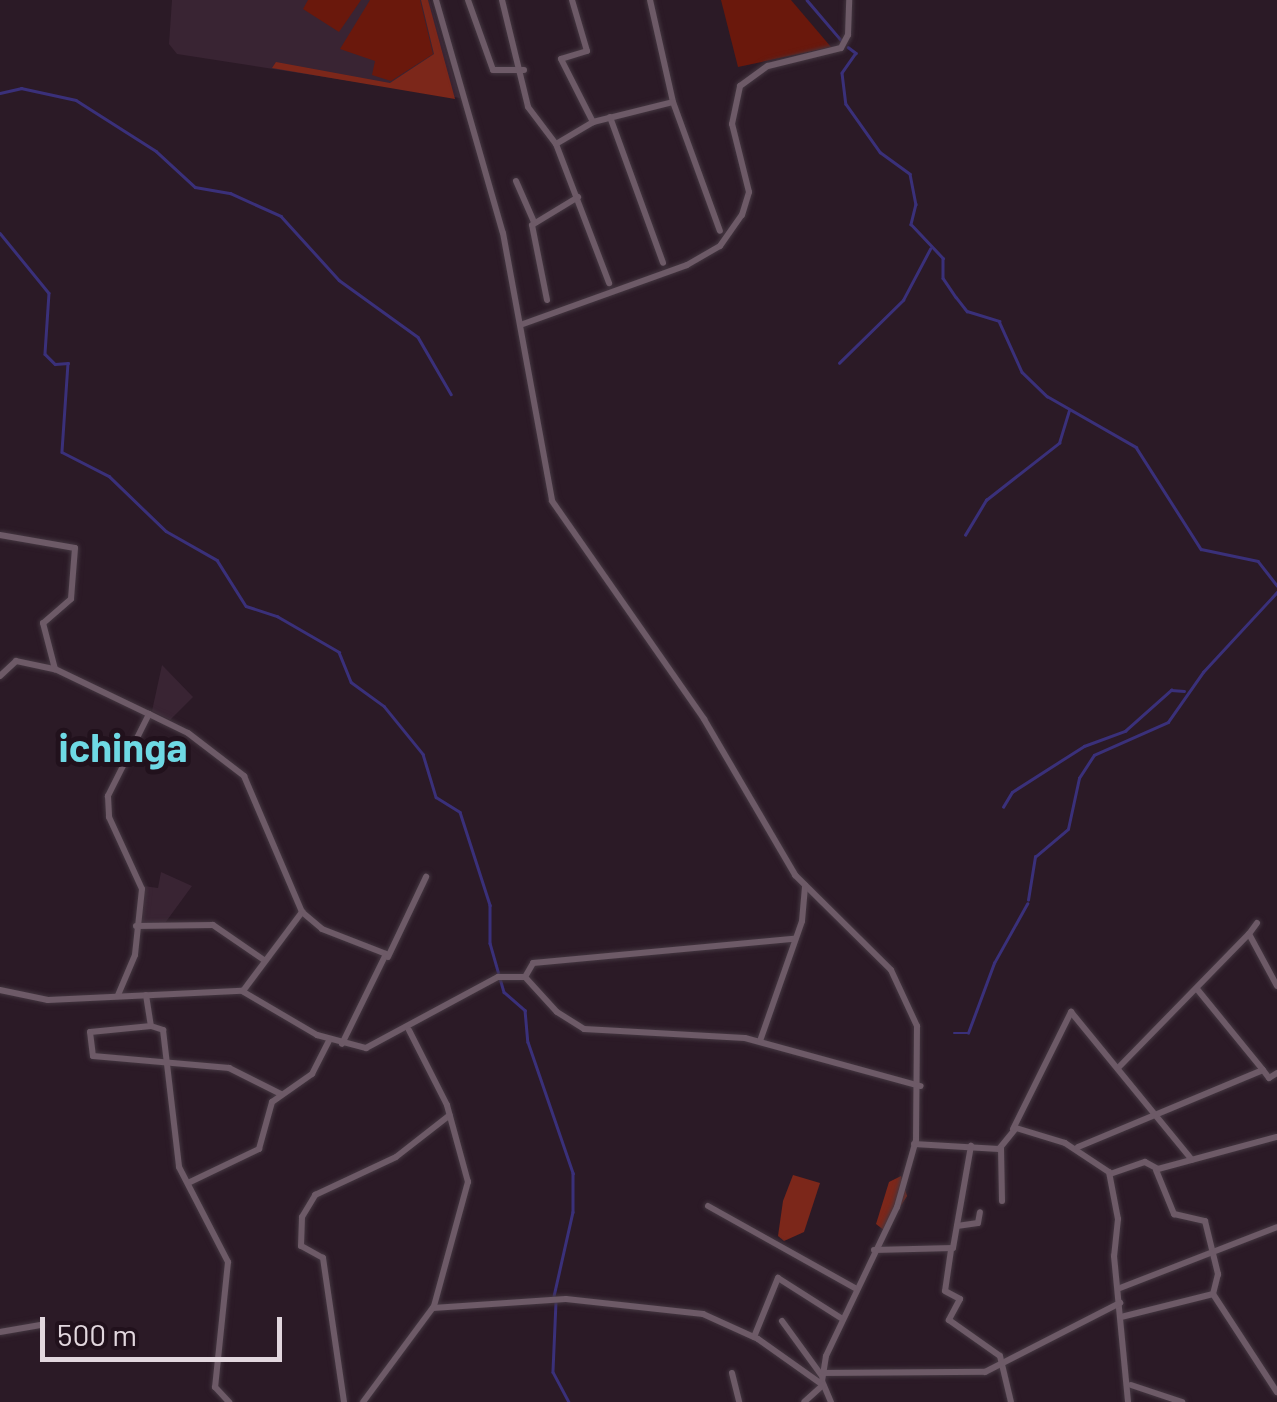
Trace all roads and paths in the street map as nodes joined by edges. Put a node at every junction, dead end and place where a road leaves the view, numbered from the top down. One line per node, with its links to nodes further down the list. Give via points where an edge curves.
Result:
1 (436, 0): 19 (street, via 490,184)
2 (468, 0): 7 (street, via 493,70)
3 (502, 0): 7 (street)
4 (572, 0): 10 (street, via 587,51 561,59)
5 (650, 0): 8 (street)
6 (849, 0): 19 (street, via 841,48 768,66 740,86 732,124 748,196 720,246 687,265)
7 (524, 70): 11 (street, via 528,106)
8 (673, 102): 9 (street); 15 (street)
9 (610, 117): 10 (street); 16 (street)
10 (593, 122): 11 (street)
11 (556, 144): 13 (street)
12 (516, 181): 14 (street)
13 (578, 197): 14 (street); 17 (street)
14 (534, 222): 18 (street)
15 (720, 232)
16 (663, 262)
17 (609, 283)
18 (547, 300)
19 (522, 325): 25 (street, via 552,500 704,719)
20 (0, 535): 21 (street, via 76,550 71,599 44,623)
21 (55, 670): 22 (street, via 20,661); 23 (street)
22 (0, 676)
23 (149, 714): 26 (street, via 188,733 244,776); 28 (street, via 108,796 112,823 142,885)
24 (426, 877): 31 (street)
25 (804, 886): 30 (street); 49 (street, via 902,985 918,1031)
26 (302, 912): 31 (street, via 322,930); 32 (street)
27 (1257, 923): 29 (street)
28 (136, 926): 32 (street, via 213,925); 38 (street, via 135,955)
29 (1249, 934): 34 (street); 35 (street)
30 (794, 939): 33 (street, via 534,964); 43 (street)
31 (390, 954): 44 (street)
32 (264, 960): 37 (street)
33 (525, 977): 41 (street, via 500,977); 43 (street, via 556,1012 584,1029)
34 (1277, 986)
35 (1196, 989): 46 (street); 47 (street)
36 (0, 990): 38 (street, via 48,1000)
37 (242, 991): 39 (street); 42 (street)
38 (118, 995): 39 (street)
39 (146, 995): 40 (street)
40 (151, 1026): 45 (street, via 164,1030); 45 (street, via 90,1032 93,1056)
41 (408, 1030): 44 (street, via 369,1048); 51 (street)
42 (329, 1040): 44 (street); 50 (street, via 312,1074)
43 (760, 1040): 49 (street)
44 (342, 1044)
45 (163, 1063): 50 (street, via 229,1068); 62 (street, via 178,1161)
46 (1119, 1067): 52 (street); 53 (street, via 1078,1018 1066,1013)
47 (1263, 1070): 48 (street, via 1269,1078); 52 (street)
48 (1277, 1073)
49 (920, 1086): 56 (street)
50 (281, 1094): 62 (street, via 271,1104 259,1149)
51 (450, 1115): 75 (street, via 468,1182); 88 (street, via 400,1154 315,1195 302,1218 302,1246 323,1258)
52 (1158, 1118): 54 (street, via 1081,1149); 59 (street)
53 (1013, 1130): 54 (street); 58 (street)
54 (1049, 1137): 61 (street)
55 (1277, 1138): 59 (street)
56 (914, 1144): 57 (street); 68 (street, via 900,1200)
57 (971, 1146): 58 (street); 66 (street)
58 (1002, 1148): 63 (street)
59 (1192, 1160): 60 (street)
60 (1156, 1170): 61 (street, via 1145,1162); 70 (street, via 1174,1214 1204,1218)
61 (1110, 1174): 72 (street)
62 (188, 1184): 87 (street, via 229,1269 215,1387)
63 (1002, 1201)
64 (708, 1206): 71 (street)
65 (980, 1212): 66 (street, via 978,1223)
66 (957, 1226): 69 (street)
67 (1277, 1227): 70 (street)
68 (874, 1250): 69 (street); 71 (street)
69 (951, 1250): 82 (street, via 945,1291 960,1298 949,1320 988,1343)
70 (1214, 1250): 72 (street); 73 (street)
71 (855, 1288): 77 (street)
72 (1119, 1288): 74 (street)
73 (1214, 1294): 76 (street); 86 (street)
74 (1120, 1303): 76 (street); 82 (street)
75 (432, 1308): 81 (street, via 566,1299 703,1314); 89 (street)
76 (1121, 1316): 85 (street)
77 (842, 1318): 81 (street, via 778,1278); 84 (street)
78 (782, 1321): 84 (street)
79 (40, 1325): 80 (street)
80 (0, 1332)
81 (754, 1337): 84 (street)
82 (1000, 1364): 84 (street, via 985,1372); 93 (street)
83 (732, 1373): 90 (street)
84 (823, 1378): 91 (street); 92 (street)
85 (1131, 1385): 94 (street); 95 (street)
86 (1277, 1392)
87 (229, 1402)
88 (344, 1402)
89 (363, 1402)
90 (740, 1402)
91 (804, 1402)
92 (831, 1402)
93 (1011, 1402)
94 (1128, 1402)
95 (1182, 1402)

